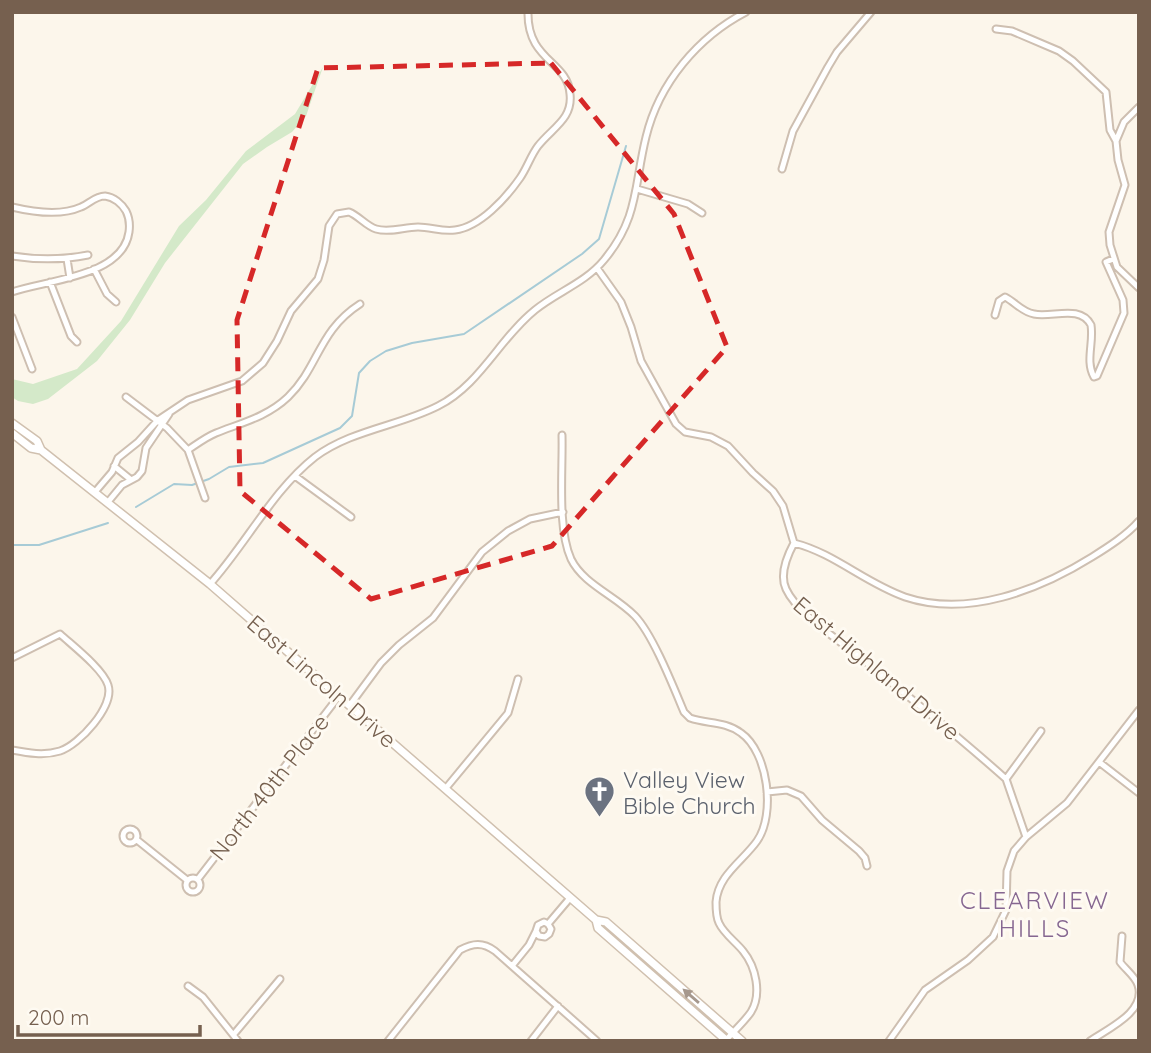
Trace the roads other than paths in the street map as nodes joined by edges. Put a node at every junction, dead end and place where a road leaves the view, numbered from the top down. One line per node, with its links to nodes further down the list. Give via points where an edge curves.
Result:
1 (528, 12): 28 (street, via 531,39 565,78 571,97 564,120 539,145 514,185 478,221 460,229 381,230 349,212 337,214 329,226 318,279 291,311 263,363 242,380 188,400)
2 (746, 12): 8 (street, via 703,42 671,80 646,134)
3 (871, 12): 7 (street, via 828,66 793,131)
4 (996, 29): 6 (street, via 1059,51 1085,71 1106,92)
5 (1139, 107): 6 (street, via 1124,122)
6 (1116, 141): 13 (street, via 1125,185 1110,232)
7 (782, 169)
8 (637, 189): 10 (street, via 688,204); 15 (street, via 625,227)
9 (12, 207): 16 (street, via 71,210 106,196 119,203 129,217 128,237 120,253)
10 (702, 213)
11 (88, 255): 14 (street)
12 (12, 256): 14 (street)
13 (1113, 258): 19 (street); 23 (street, via 1106,262 1124,313 1097,376 1091,374 1090,366 1091,325 1081,316 1032,314 1004,297)
14 (67, 259): 17 (street)
15 (597, 268): 35 (street, via 524,320 455,396 332,447); 43 (street, via 621,302 641,362 676,424 685,432 728,446 773,491 783,506)
16 (94, 269): 17 (street); 21 (street)
17 (70, 278): 18 (street)
18 (50, 282): 20 (street); 25 (street)
19 (1139, 288)
20 (12, 292)
21 (116, 302)
22 (360, 304): 33 (street, via 335,324 298,386 276,407)
23 (995, 314)
24 (12, 317): 26 (street)
25 (77, 342)
26 (32, 369)
27 (126, 397): 28 (street)
28 (160, 422): 33 (street); 34 (street); 36 (street, via 146,448 142,471)
29 (12, 423): 32 (main road, East Lincoln Drive, via 37,441)
30 (12, 433): 32 (main road, East Lincoln Drive)
31 (562, 435): 40 (street)
32 (41, 450): 37 (main road, East Lincoln Drive)
33 (188, 450): 38 (street)
34 (114, 466): 36 (street); 37 (street)
35 (295, 476): 41 (street); 44 (street)
36 (130, 479): 39 (street)
37 (95, 492): 39 (main road, East Lincoln Drive)
38 (205, 498)
39 (108, 502): 44 (main road, East Lincoln Drive)
40 (563, 512): 48 (street, North 40th Place, via 530,519 482,552 433,618 381,663); 55 (street, via 572,561 580,572 638,618 684,712 690,718 730,727 750,742)
41 (351, 517)
42 (1139, 521): 43 (street, via 1105,549 1049,581 963,604 906,598 869,582 814,548)
43 (794, 543): 53 (street, East Highland Drive, via 783,576 791,598)
44 (210, 583): 47 (main road, East Lincoln Drive)
45 (12, 658): 51 (street, via 60,634 104,677 109,694 106,706 87,730 63,750 38,754)
46 (518, 679): 54 (street, via 508,713)
47 (340, 696): 48 (main road, East Lincoln Drive); 60 (street, North 40th Place)
48 (350, 705): 54 (main road, East Lincoln Drive)
49 (1139, 710): 52 (street)
50 (1041, 731): 53 (street)
51 (12, 750)
52 (1099, 762): 56 (street); 57 (street, via 1067,803)
53 (1006, 779): 57 (street)
54 (446, 788): 62 (main road, East Lincoln Drive)
55 (767, 792): 59 (street, via 788,790 801,796 859,851); 73 (street, via 761,835 723,878 716,898 719,923 744,953 757,987 751,1011)
56 (1139, 793)
57 (1026, 837): 81 (street, via 1008,865 1006,910 993,937 925,990)
58 (136, 840): 61 (street)
59 (867, 866)
60 (198, 879): 61 (street); 61 (street, via 200,888 194,892 186,887)
61 (187, 880)
62 (570, 898): 63 (main road, East Lincoln Drive); 64 (street)
63 (596, 920): 73 (main road, East Lincoln Drive, one-way to 63, via 606,922); 75 (main road, East Lincoln Drive, via 598,929)
64 (548, 923): 65 (street, via 540,923); 67 (street, via 550,931)
65 (536, 931): 67 (street); 68 (street)
66 (1122, 936): 82 (street, via 1120,962 1138,985 1138,993 1131,1013)
67 (542, 937): 68 (street)
68 (529, 945): 69 (street)
69 (512, 966): 72 (street); 77 (street, via 487,946 471,944 460,950)
70 (280, 979): 74 (street)
71 (188, 986): 74 (street)
72 (558, 1006): 78 (street); 79 (street)
73 (733, 1033): 75 (street); 80 (main road, East Lincoln Drive)
74 (234, 1034): 76 (street)
75 (727, 1040)
76 (238, 1041)
77 (388, 1041)
78 (531, 1041)
79 (597, 1041)
80 (742, 1041)
81 (889, 1041)
82 (1090, 1041)

